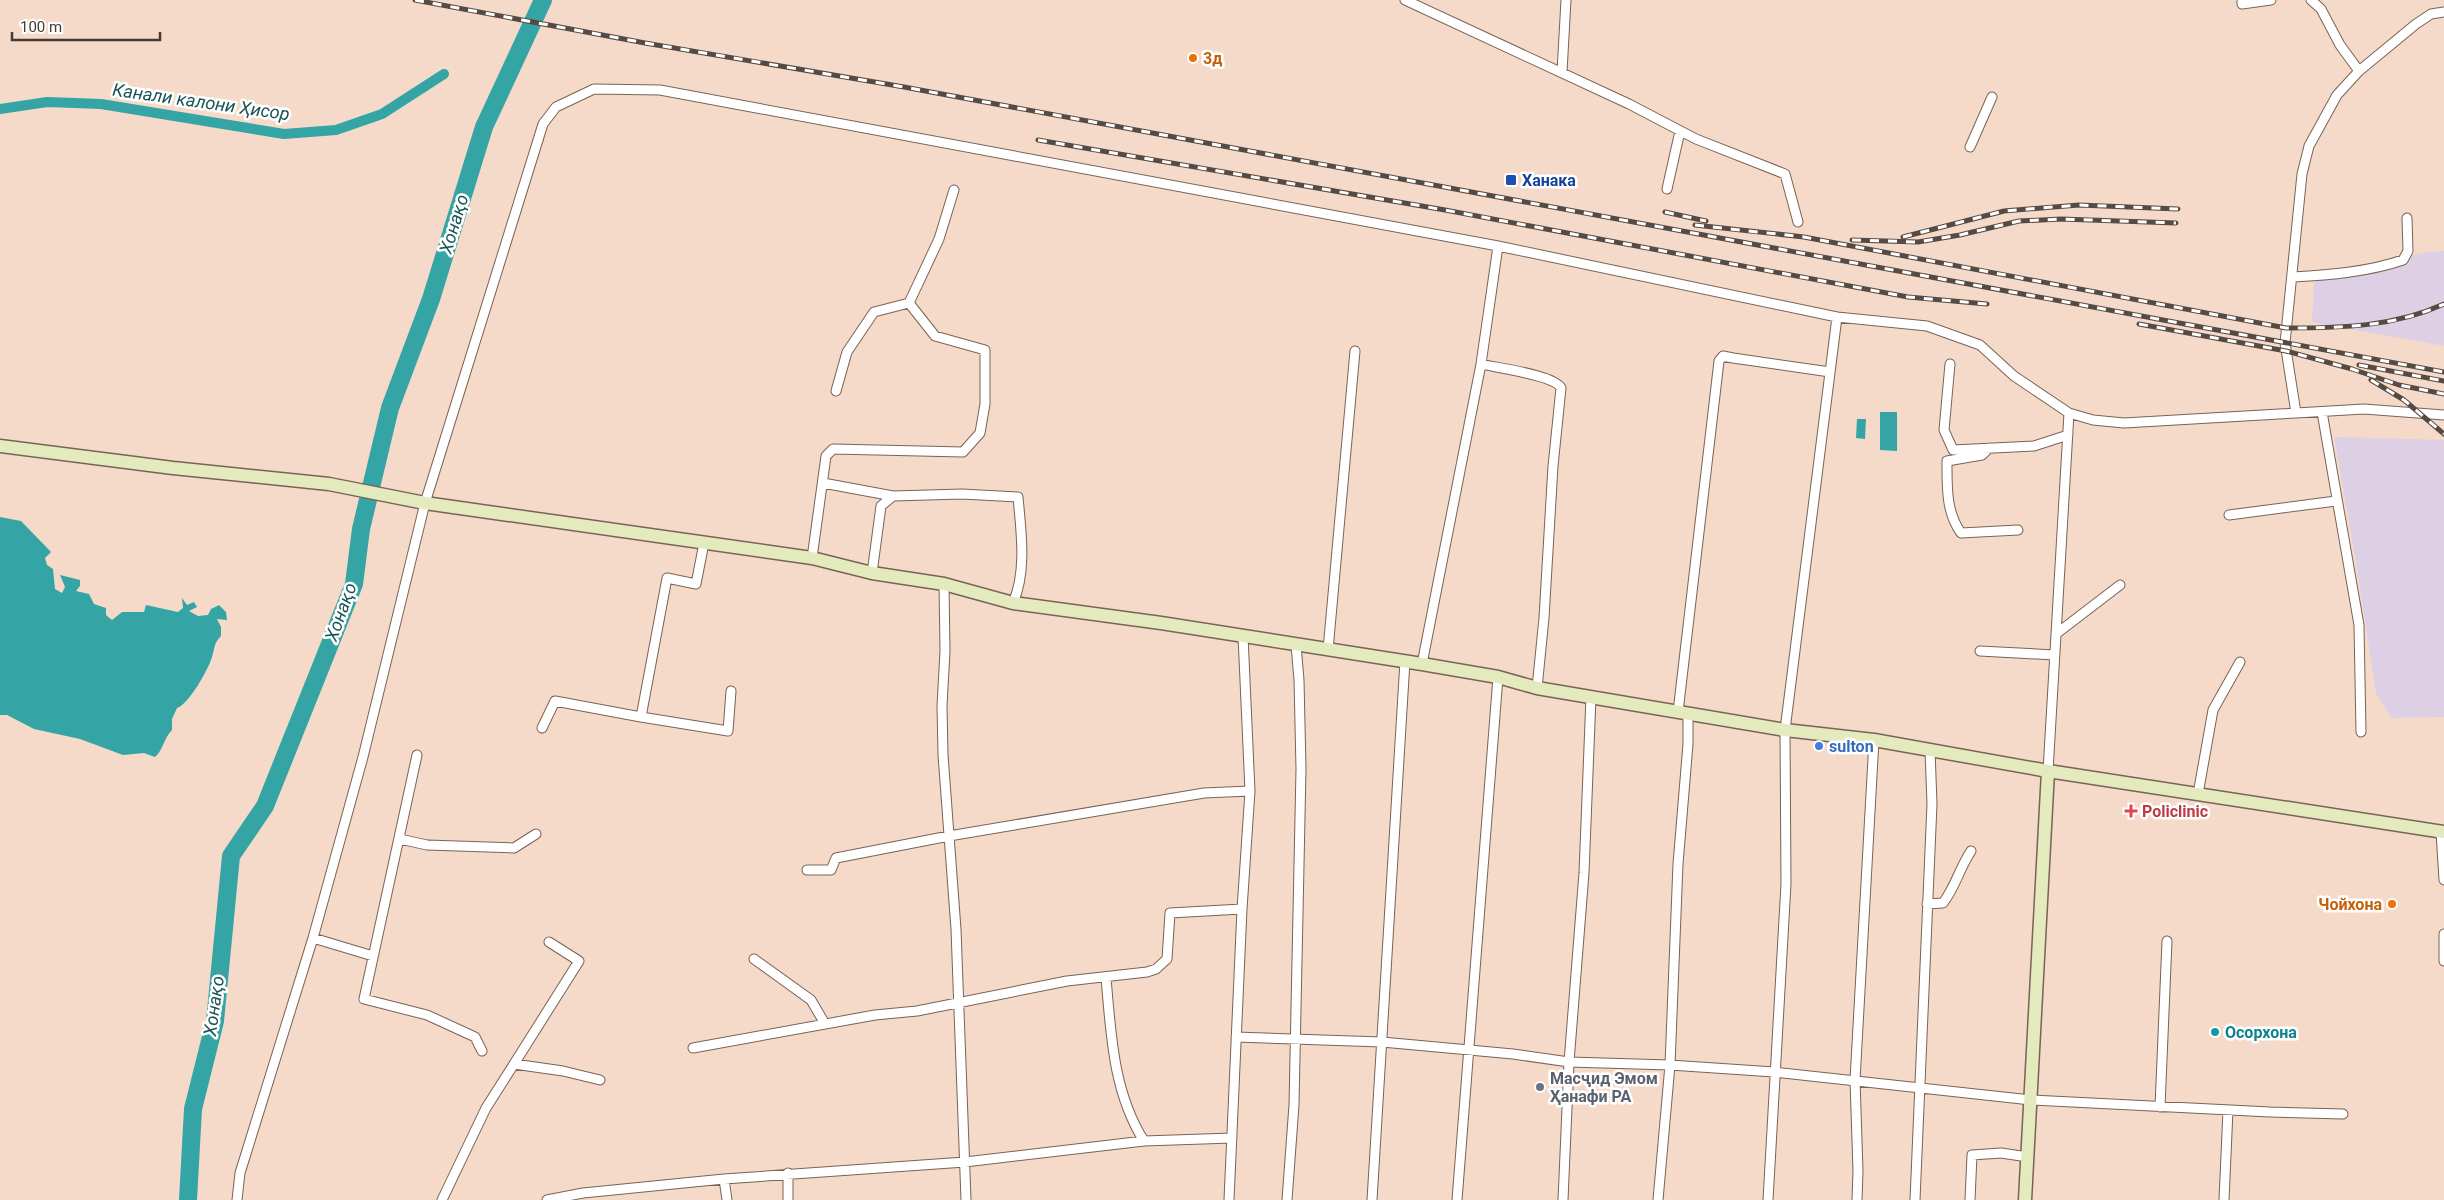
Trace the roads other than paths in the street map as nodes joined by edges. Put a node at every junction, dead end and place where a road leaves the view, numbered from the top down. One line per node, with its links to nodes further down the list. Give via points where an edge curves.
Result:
1 (1405, 0): 8 (street)
2 (1566, 0): 8 (street)
3 (2242, 0): 4 (street, via 2242,4)
4 (2271, 0)
5 (2311, 0): 7 (street, via 2321,9 2340,45)
6 (2444, 12): 7 (street, via 2431,14 2416,24)
7 (2359, 71): 17 (street, via 2338,95 2309,146 2302,174)
8 (1562, 72): 10 (street)
9 (1992, 97): 11 (street)
10 (1680, 131): 12 (street); 15 (street, via 1785,174)
11 (1970, 147)
12 (1667, 189)
13 (954, 190): 18 (street, via 939,239)
14 (2408, 218): 17 (street, via 2408,251 2403,260 2332,275)
15 (1798, 222)
16 (1498, 246): 19 (street); 21 (street); 35 (street, via 660,90 594,89 556,108 543,124)
17 (2293, 277): 27 (street, via 2285,343)
18 (909, 304): 24 (street, via 874,312 848,352); 32 (street, via 935,336 985,350 985,404 980,433 963,452 833,449 826,456)
19 (1837, 317): 23 (street); 26 (street, via 1927,326 1980,345 2014,376)
20 (1354, 351): 47 (street)
21 (1481, 364): 52 (street); 54 (street, via 1556,381 1561,388)
22 (1950, 364): 31 (street, via 1944,430 1953,450)
23 (1830, 372): 57 (street, via 1727,355 1720,361); 60 (street)
24 (836, 391)
25 (2322, 412): 27 (street); 28 (street, via 2364,409); 34 (street)
26 (2069, 413): 27 (street, via 2093,420 2124,423); 29 (street)
27 (2296, 413)
28 (2444, 415)
29 (2068, 435): 31 (street, via 2034,446); 44 (street)
30 (0, 446): 35 (street, via 329,484)
31 (1989, 448): 37 (street, via 1982,455 1948,461 1947,495 1955,524 1961,533)
32 (823, 483): 33 (street); 39 (street)
33 (893, 496): 40 (street, via 881,506); 43 (street, via 962,494 1018,497 1020,587)
34 (2336, 501): 36 (street); 61 (street, via 2359,625)
35 (425, 503): 38 (street); 78 (street, via 363,757)
36 (2229, 514)
37 (2018, 530)
38 (704, 543): 39 (street); 58 (street, via 696,584 667,578)
39 (812, 558): 40 (street)
40 (872, 573): 41 (street)
41 (944, 584): 43 (street); 70 (street, via 943,755)
42 (2120, 585): 44 (street)
43 (1013, 604): 45 (street)
44 (2056, 634): 49 (street)
45 (1243, 636): 46 (street); 66 (street)
46 (1296, 645): 47 (street); 88 (street, via 1300,680 1301,769)
47 (1328, 650): 50 (street)
48 (1980, 651): 49 (street)
49 (2055, 655): 65 (street)
50 (1404, 661): 52 (street); 89 (street)
51 (2240, 662): 67 (street, via 2213,710)
52 (1422, 664): 53 (street)
53 (1498, 677): 54 (street); 91 (street)
54 (1537, 688): 56 (street)
55 (731, 692): 58 (street, via 728,731)
56 (1591, 697): 57 (street); 93 (street, via 1584,873)
57 (1683, 713): 60 (street); 95 (street, via 1688,744 1678,864)
58 (640, 716): 59 (street, via 555,702)
59 (542, 728)
60 (1785, 730): 62 (street); 96 (street, via 1786,884)
61 (2361, 732)
62 (1874, 740): 63 (street); 98 (street)
63 (1930, 750): 65 (street); 75 (street, via 1932,804)
64 (417, 755): 71 (street)
65 (2048, 771): 67 (street); 100 (street)
66 (1250, 791): 70 (street, via 1204,793); 76 (street)
67 (2198, 794): 68 (street)
68 (2442, 832): 74 (street)
69 (536, 834): 71 (street, via 514,848 427,845)
70 (949, 836): 73 (street, via 836,858 830,870); 85 (street, via 956,929)
71 (400, 839): 81 (street)
72 (1971, 851): 75 (street, via 1960,867 1954,889 1943,902)
73 (807, 870)
74 (2444, 880)
75 (1928, 904): 99 (street)
76 (1242, 909): 84 (street, via 1170,913 1169,950 1164,963 1147,972); 87 (street)
77 (2444, 934): 83 (street)
78 (313, 938): 81 (street); 111 (street, via 240,1173)
79 (2167, 941): 101 (street)
80 (549, 942): 94 (street, via 579,961)
81 (373, 956): 92 (street, via 364,999 427,1015 475,1037)
82 (754, 959): 86 (street, via 811,1000)
83 (2444, 962)
84 (1106, 978): 85 (street, via 1067,981); 105 (street, via 1112,1044 1122,1091 1127,1112)
85 (957, 1002): 86 (street); 107 (street)
86 (825, 1024): 90 (street)
87 (1236, 1037): 88 (street); 104 (street)
88 (1296, 1039): 89 (street); 118 (street)
89 (1382, 1042): 91 (street); 119 (street)
90 (693, 1048)
91 (1467, 1049): 93 (street); 120 (street)
92 (482, 1051)
93 (1568, 1062): 95 (street); 121 (street)
94 (514, 1064): 97 (street); 112 (street, via 486,1108)
95 (1670, 1065): 96 (street); 122 (street)
96 (1774, 1072): 98 (street); 123 (street)
97 (600, 1080)
98 (1855, 1080): 99 (street); 124 (street)
99 (1919, 1087): 100 (street); 125 (street)
100 (2032, 1100): 101 (street); 106 (street)
101 (2160, 1106): 102 (street)
102 (2228, 1110): 103 (street); 128 (street)
103 (2343, 1114)
104 (1232, 1138): 105 (street); 117 (street)
105 (1144, 1141): 107 (street)
106 (2028, 1157): 126 (street, via 1972,1155); 127 (street)
107 (965, 1162): 108 (street); 116 (street)
108 (788, 1173): 109 (street); 115 (street)
109 (724, 1179): 110 (street); 114 (street)
110 (583, 1197): 113 (street)
111 (237, 1200)
112 (442, 1200)
113 (546, 1200)
114 (727, 1200)
115 (788, 1200)
116 (966, 1200)
117 (1229, 1200)
118 (1287, 1200)
119 (1372, 1200)
120 (1457, 1200)
121 (1563, 1200)
122 (1658, 1200)
123 (1768, 1200)
124 (1857, 1200)
125 (1915, 1200)
126 (1970, 1200)
127 (2025, 1200)
128 (2224, 1200)

